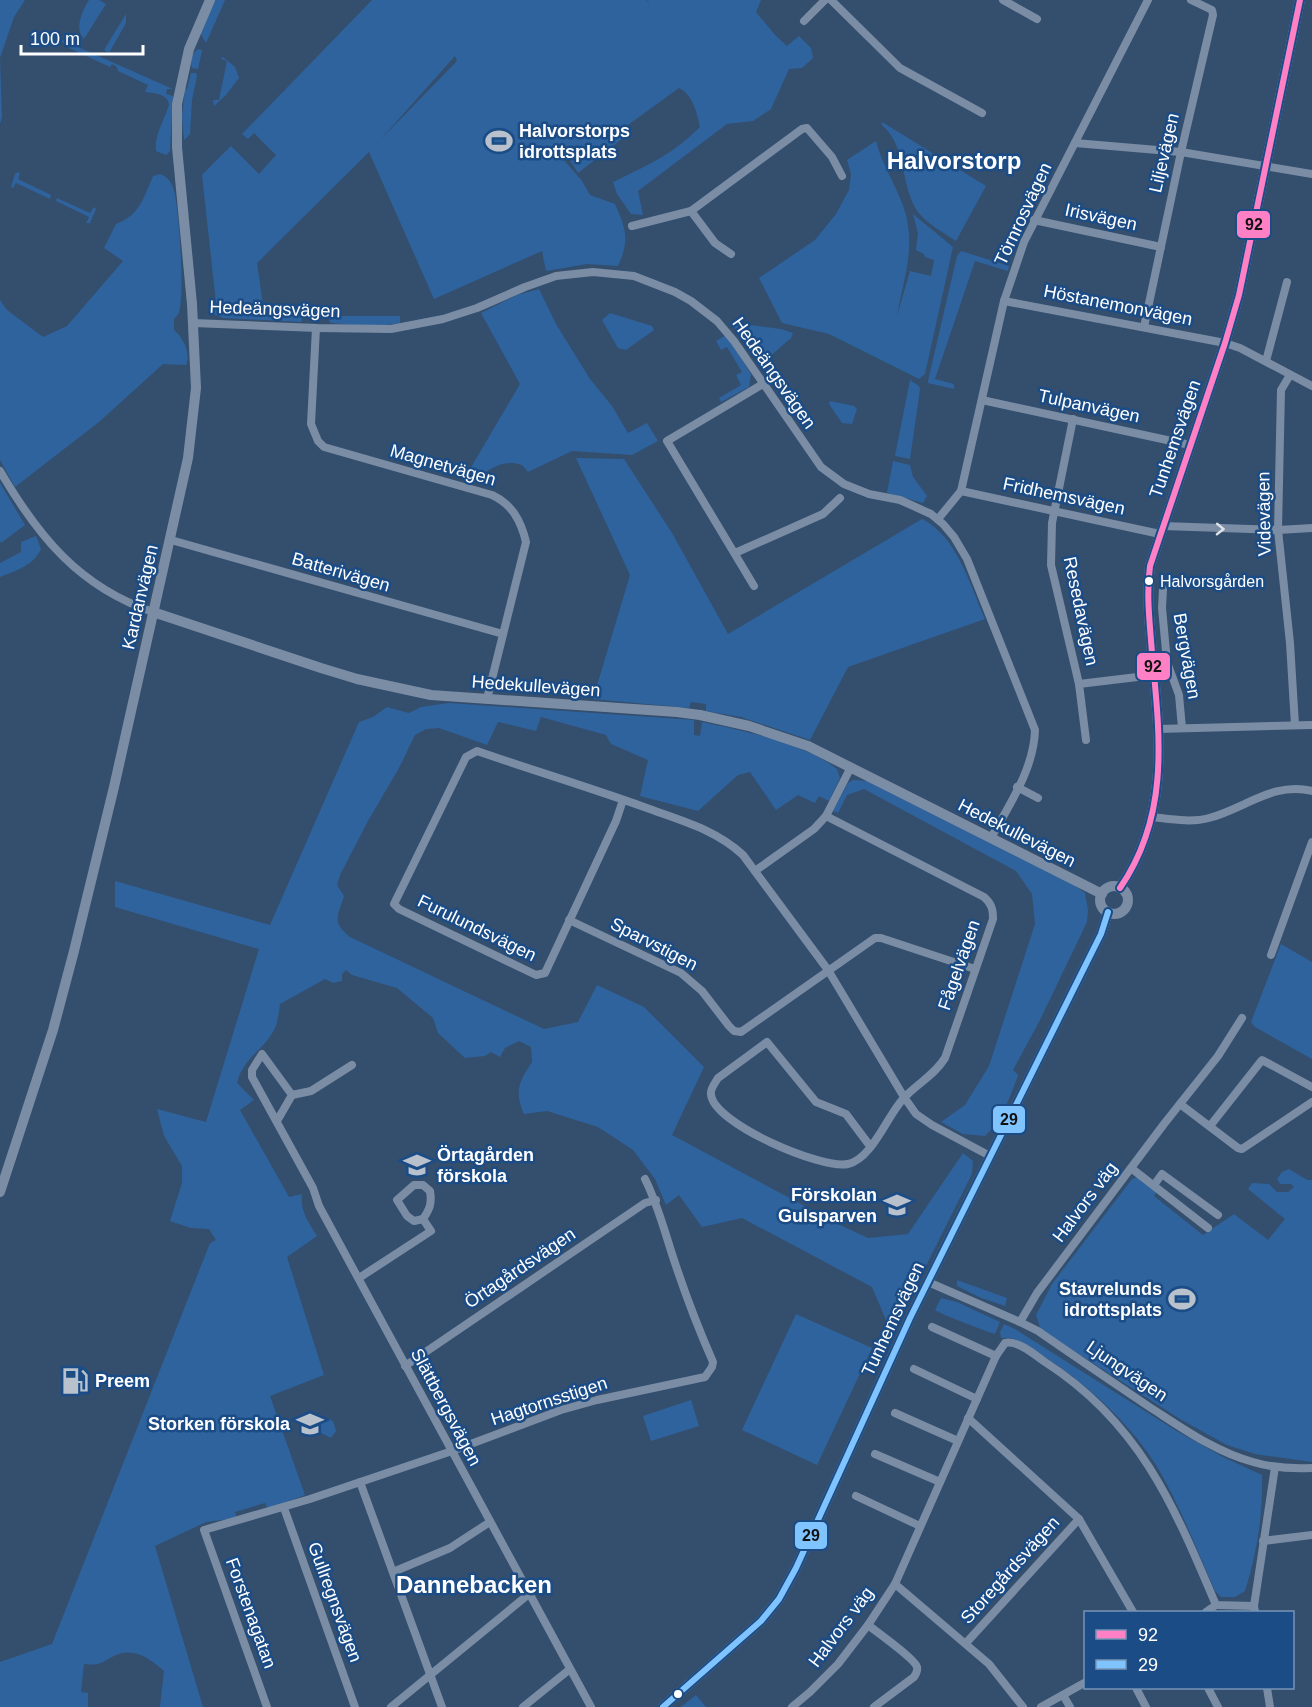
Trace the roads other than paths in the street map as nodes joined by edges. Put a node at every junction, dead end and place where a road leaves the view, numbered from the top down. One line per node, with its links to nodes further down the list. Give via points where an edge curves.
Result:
1 (210, 0): 23 (street, Kardanvägen, via 189,49 177,104 177,147)
2 (825, 0): 9 (street)
3 (831, 0): 10 (street, via 900,68)
4 (1003, 0): 8 (street)
5 (1148, 0): 11 (street, Törnrosvägen)
6 (1191, 0): 12 (street, Liljevägen, via 1212,10 1213,15)
7 (1300, 0): 13 (street, Tunhemsvägen)
8 (1036, 19)
9 (804, 21)
10 (982, 113)
11 (1075, 143): 12 (street); 17 (street, Törnrosvägen)
12 (1181, 152): 13 (street); 19 (street, Liljevägen)
13 (1266, 166): 14 (street); 26 (street, Tunhemsvägen)
14 (1312, 174)
15 (842, 176): 16 (street, via 826,150 807,128 802,129)
16 (691, 211): 18 (street); 20 (street, via 715,243)
17 (1034, 220): 19 (street, Irisvägen); 22 (street, Törnrosvägen)
18 (632, 226)
19 (1161, 247): 24 (street, Liljevägen)
20 (731, 254)
21 (1287, 282): 27 (street)
22 (1004, 301): 24 (street, Höstanemonvägen); 31 (street, Törnrosvägen)
23 (193, 323): 25 (street, Hedeängsvägen); 42 (street, Kardanvägen, via 194,421)
24 (1144, 327): 26 (street, Höstanemonvägen)
25 (316, 328): 29 (street, Hedeängsvägen, via 391,329 418,325 477,308 556,276 634,276 691,300 725,330); 47 (street, Magnetvägen, via 311,424 324,447 492,495 509,505 518,518 526,542)
26 (1225, 343): 27 (street, Höstanemonvägen); 33 (street, Tunhemsvägen)
27 (1266, 361): 28 (street, Höstanemonvägen)
28 (1290, 375): 30 (street, Höstanemonvägen); 41 (street, Videvägen, via 1281,390)
29 (763, 384): 38 (street, Hedeängsvägen, via 821,467 833,477 857,489 900,500); 43 (street, via 667,441)
30 (1312, 386)
31 (982, 400): 32 (street, Tulpanvägen); 35 (street, Törnrosvägen)
32 (1073, 419): 33 (street, Tulpanvägen); 37 (street, Resedavägen)
33 (1190, 445): 40 (street, Tunhemsvägen)
34 (0, 471): 46 (street, Hedekullevägen, via 35,526 60,555 117,596)
35 (961, 491): 37 (street, Fridhemsvägen); 38 (street, Törnrosvägen)
36 (840, 498): 43 (street, via 824,514)
37 (1054, 511): 40 (street, Fridhemsvägen); 49 (street, Resedavägen, via 1051,566)
38 (938, 519): 57 (street, Hedeängsvägen, via 967,559 1035,730 1033,754)
39 (1312, 528): 41 (street, Fridhemsvägen)
40 (1162, 530): 41 (street, Fridhemsvägen, one-way to 41); 48 (street, Tunhemsvägen, via 1148,581)
41 (1278, 530): 51 (street, Videvägen)
42 (171, 540): 46 (street, Kardanvägen); 47 (street, Batterivägen)
43 (735, 553): 44 (street)
44 (754, 586)
45 (1163, 589): 53 (street, Bergvägen, via 1167,662 1179,695)
46 (153, 612): 50 (street, Hedekullevägen, via 357,678 431,695); 87 (street, Kardanvägen, via 74,951 53,1030)
47 (503, 634): 50 (street, Magnetvägen)
48 (1154, 675): 49 (street); 54 (street, Tunhemsvägen)
49 (1079, 684): 55 (street, Resedavägen)
50 (487, 699): 56 (street, Hedekullevägen, via 700,715 777,735)
51 (1295, 725): 52 (street); 53 (street)
52 (1312, 725)
53 (1182, 728): 54 (street)
54 (1158, 729): 62 (street, Tunhemsvägen, via 1159,780)
55 (1086, 740)
56 (851, 767): 61 (street); 63 (street, Hedekullevägen)
57 (1017, 787): 59 (street); 63 (street, Hedeängsvägen)
58 (1312, 791): 62 (street, via 1280,789 1202,820)
59 (1038, 798)
60 (623, 800): 65 (street, Furulundsvägen, via 708,830 729,842); 69 (street, Furulundsvägen); 69 (street, Furulundsvägen, via 477,751 471,753 394,902 399,909 536,975 545,974)
61 (825, 816): 65 (street, via 814,829); 71 (street, Fågelvägen, via 990,902 993,919)
62 (1152, 817): 66 (street, Tunhemsvägen, via 1134,866)
63 (991, 838): 67 (street, Hedekullevägen)
64 (1312, 842): 70 (street)
65 (755, 871): 72 (street, Furulundsvägen)
66 (1120, 888): 67 (street, via 1110,888); 68 (street, via 1127,895 1127,906 1119,913)
67 (1102, 894): 68 (street, via 1101,904)
68 (1108, 912): 83 (street, Tunhemsvägen, via 1101,934)
69 (569, 920): 72 (street, Sparvstigen, via 681,973 702,991 734,1031 741,1032)
70 (1271, 955)
71 (975, 969): 72 (street, Sparvstigen, via 874,938); 77 (street, Fågelvägen, via 945,1058 927,1080)
72 (828, 970): 77 (street, Furulundsvägen)
73 (1242, 1018): 79 (street, Halvors väg)
74 (352, 1065): 76 (street, via 311,1091)
75 (1312, 1088): 81 (street, via 1262,1060)
76 (292, 1095): 80 (street); 80 (street, Slättbergsvägen, via 262,1054 252,1077)
77 (904, 1097): 82 (street); 83 (street, Furulundsvägen, via 916,1114 932,1125)
78 (1312, 1102): 81 (street, via 1242,1149)
79 (1180, 1104): 81 (street); 84 (street, Halvors väg)
80 (277, 1121): 92 (street, Slättbergsvägen)
81 (1210, 1126)
82 (870, 1146): 82 (street, via 849,1164 834,1165 799,1155 750,1132 723,1114 714,1105 713,1086 718,1078 767,1042 816,1102 846,1114)
83 (990, 1156): 93 (street, Tunhemsvägen)
84 (1131, 1168): 86 (street); 94 (street, Halvors väg, via 1037,1293)
85 (645, 1179): 88 (street, Hagtornsstigen)
86 (1154, 1185): 89 (street, via 1162,1174); 91 (street)
87 (0, 1192)
88 (656, 1200): 97 (street, Örtagårdsvägen, via 645,1203); 103 (street, Hagtornsstigen, via 698,1329 713,1362 709,1373 561,1410)
89 (1218, 1215)
90 (423, 1219): 90 (street, via 432,1200 430,1191 423,1185 414,1185 397,1200 407,1216 414,1221); 92 (street, via 431,1231)
91 (1208, 1228)
92 (359, 1278): 97 (street, Slättbergsvägen)
93 (928, 1282): 94 (street, Ljungvägen); 139 (street, Tunhemsvägen, via 779,1599 761,1621)
94 (1020, 1322): 105 (street, Ljungvägen, via 1197,1437 1252,1462)
95 (932, 1327): 96 (street)
96 (996, 1356): 99 (street, Halvors väg); 120 (street, Halvors väg, via 1010,1342 1063,1373 1097,1401 1128,1437 1168,1496)
97 (405, 1366): 103 (street, Slättbergsvägen)
98 (914, 1369): 99 (street)
99 (977, 1399): 101 (street, Halvors väg)
100 (895, 1413): 102 (street)
101 (968, 1418): 102 (street, Halvors väg); 111 (street)
102 (958, 1441): 108 (street, Halvors väg)
103 (452, 1451): 107 (street, Hagtornsstigen); 112 (street, Slättbergsvägen)
104 (875, 1454): 108 (street)
105 (1275, 1467): 106 (street, Ljungvägen); 116 (street)
106 (1312, 1468)
107 (360, 1482): 110 (street, Hagtornsstigen); 117 (street)
108 (940, 1482): 113 (street, Halvors väg)
109 (856, 1496): 113 (street)
110 (284, 1508): 114 (street, Hagtornsstigen); 134 (street, Gullregnsvägen)
111 (1079, 1519): 122 (street); 125 (street, Storegårdsvägen)
112 (490, 1522): 117 (street, via 450,1548); 119 (street, Slättbergsvägen)
113 (920, 1526): 118 (street, Halvors väg)
114 (204, 1530): 133 (street, Forstenagatan)
115 (1312, 1535): 116 (street)
116 (1263, 1541): 121 (street)
117 (393, 1572): 127 (street)
118 (895, 1584): 124 (street, Halvors väg); 125 (street, Storegårdsvägen)
119 (529, 1594): 126 (street, Slättbergsvägen); 127 (street)
120 (1216, 1605): 121 (street); 123 (street)
121 (1255, 1609)
122 (1132, 1611)
123 (1207, 1611)
124 (868, 1625): 140 (street, Halvors väg, via 838,1664); 141 (street, via 908,1656 918,1671)
125 (966, 1643): 142 (street, Storegårdsvägen, via 989,1664)
126 (570, 1669): 137 (street); 138 (street, Slättbergsvägen)
127 (431, 1676): 135 (street); 136 (street)
128 (1084, 1683): 132 (street)
129 (1137, 1689): 145 (street)
130 (1209, 1689): 146 (street)
131 (1267, 1689): 147 (street)
132 (1062, 1695): 143 (street); 144 (street)
133 (267, 1707)
134 (355, 1707)
135 (391, 1707)
136 (442, 1707)
137 (523, 1707)
138 (591, 1707)
139 (663, 1707)
140 (792, 1707)
141 (874, 1707)
142 (1023, 1707)
143 (1041, 1707)
144 (1070, 1707)
145 (1146, 1707)
146 (1218, 1707)
147 (1270, 1707)

